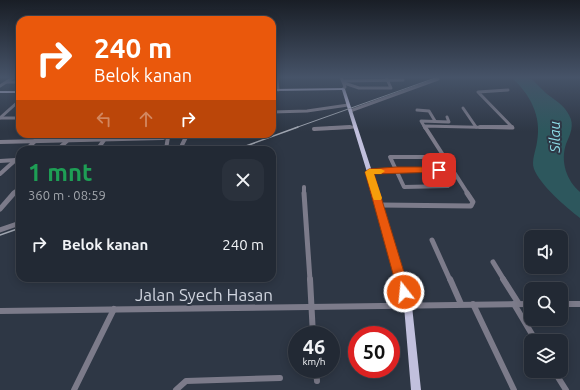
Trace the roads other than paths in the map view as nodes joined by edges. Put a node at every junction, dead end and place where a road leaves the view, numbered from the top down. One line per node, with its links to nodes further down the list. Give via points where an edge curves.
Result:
1 (345, 95): 5 (main road)
2 (388, 95): 5 (street)
3 (481, 95): 15 (street, via 513,128)
4 (16, 104): 10 (street)
5 (349, 108): 8 (street); 14 (main road)
6 (463, 108): 15 (street)
7 (417, 110): 12 (street, via 429,111)
8 (276, 112)
9 (447, 116): 12 (street, via 449,122)
10 (0, 118): 11 (street)
11 (16, 118)
12 (435, 121): 13 (street, via 421,121)
13 (424, 126): 15 (street); 36 (street, via 473,204)
14 (355, 127): 16 (street); 32 (main road)
15 (476, 128)
16 (314, 130)
17 (38, 138): 21 (street)
18 (136, 138): 19 (street)
19 (124, 139): 20 (street)
20 (104, 140): 22 (street); 26 (street)
21 (35, 141): 22 (street); 23 (street); 24 (street)
22 (67, 141): 25 (street)
23 (0, 142)
24 (30, 146)
25 (61, 146)
26 (100, 146)
27 (16, 158): 29 (street)
28 (16, 160): 33 (street)
29 (0, 161)
30 (395, 171): 31 (street); 31 (street, via 390,157 430,156); 31 (street, via 405,188 448,186); 32 (street)
31 (439, 171)
32 (369, 172): 36 (main road)
33 (0, 174)
34 (304, 187): 49 (street)
35 (16, 191): 37 (street)
36 (380, 205): 48 (main road)
37 (0, 209)
38 (16, 224): 39 (street)
39 (0, 230)
40 (432, 240): 42 (street)
41 (493, 262): 44 (street)
42 (461, 304): 43 (street, Jalan Syech Hasan); 48 (street, Jalan Syech Hasan)
43 (473, 304): 44 (street, Jalan Syech Hasan); 61 (street)
44 (516, 304): 45 (street, Jalan Syech Hasan); 53 (street)
45 (524, 304)
46 (568, 304): 47 (street)
47 (580, 304)
48 (408, 306): 49 (street, Jalan Syech Hasan); 60 (main road)
49 (311, 308): 50 (street, Jalan Syech Hasan); 52 (street)
50 (114, 310): 51 (street, Jalan Syech Hasan); 58 (street)
51 (0, 311)
52 (312, 326)
53 (532, 334)
54 (280, 378): 59 (street, via 186,381)
55 (317, 378): 57 (street)
56 (558, 378): 62 (street)
57 (317, 381)
58 (74, 390)
59 (176, 390)
60 (416, 390)
61 (514, 390)
62 (566, 390)

